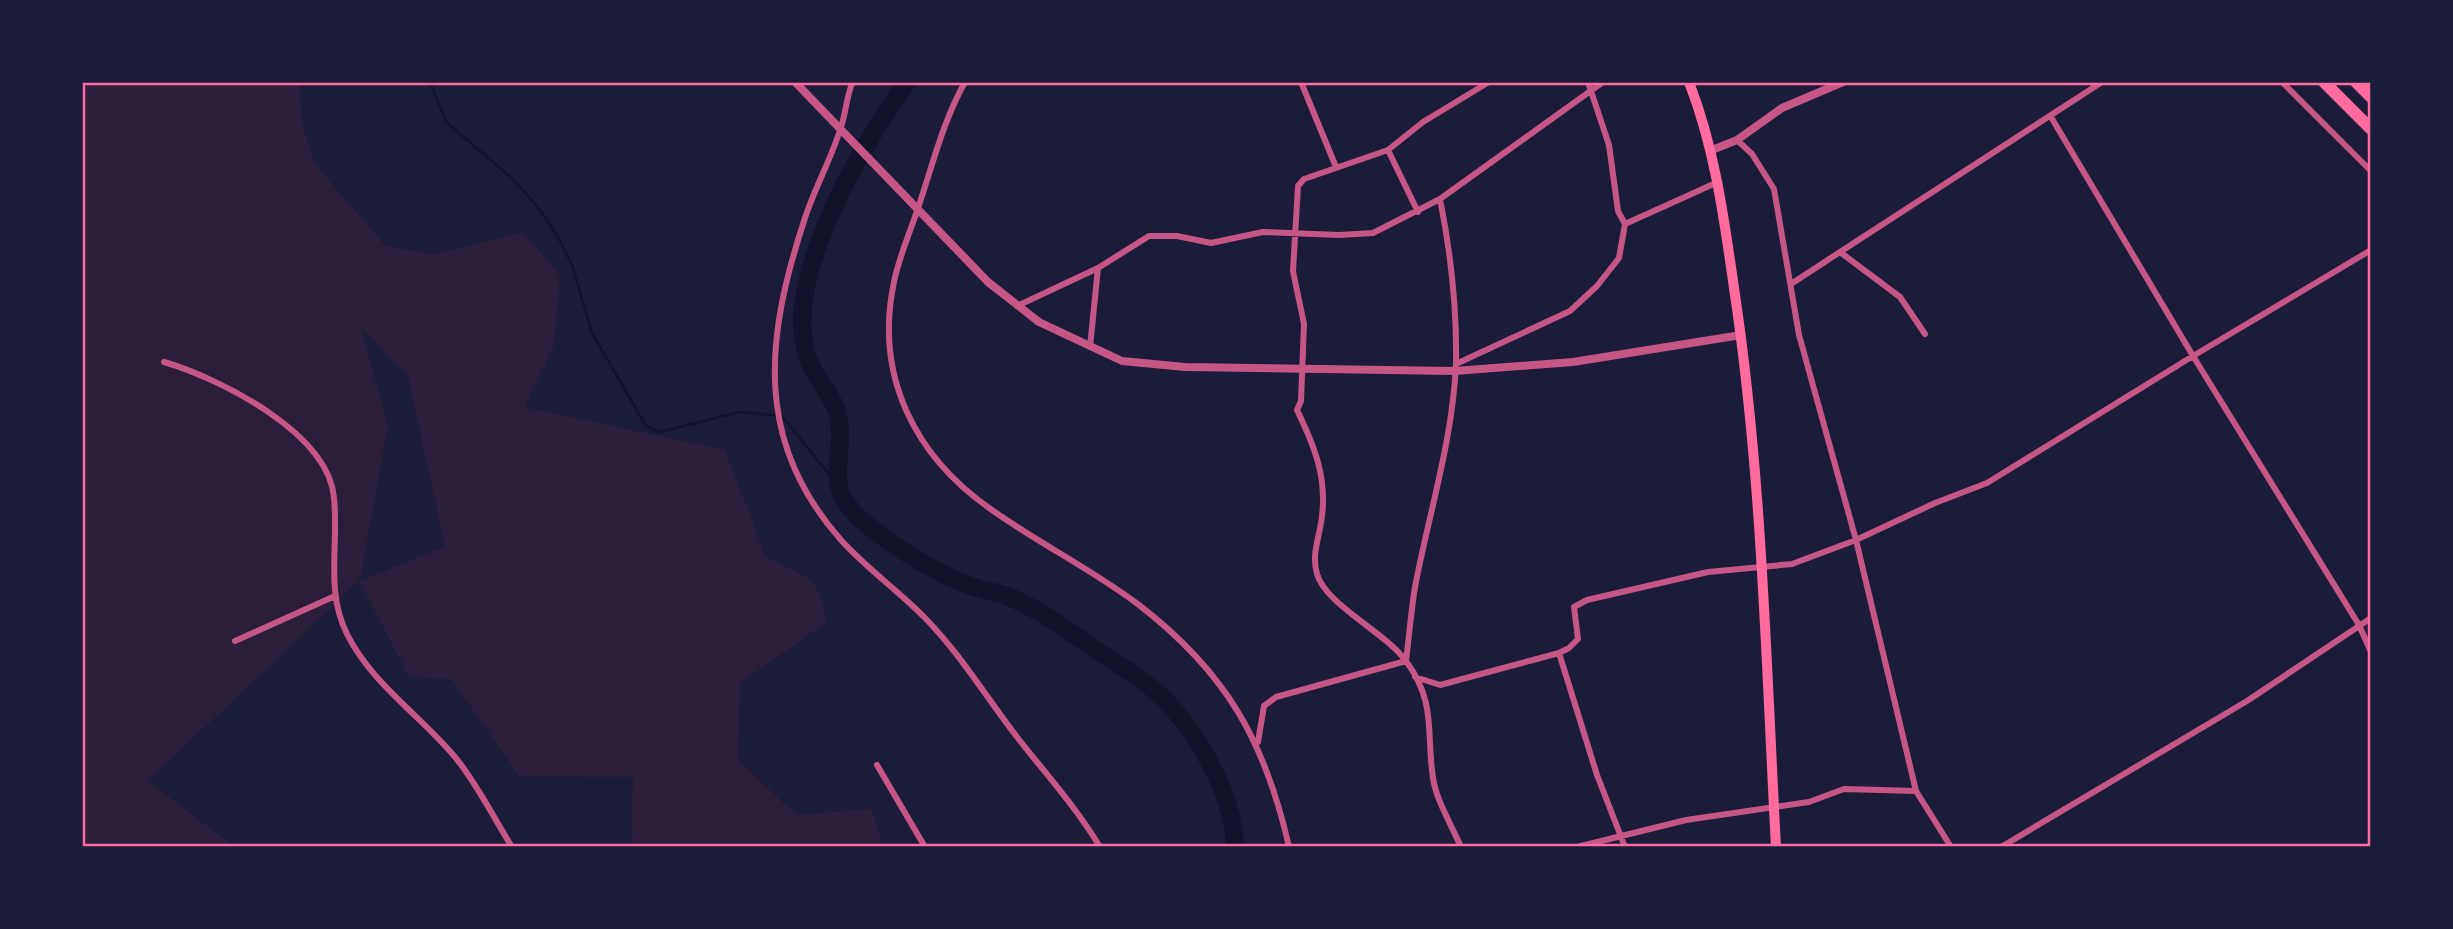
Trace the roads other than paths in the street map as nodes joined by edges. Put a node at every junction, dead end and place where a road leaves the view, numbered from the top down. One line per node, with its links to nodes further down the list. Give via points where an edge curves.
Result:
1 (795, 82): 17 (street)
2 (853, 82): 17 (street)
3 (965, 82): 25 (street)
4 (1301, 82): 21 (street)
5 (1489, 82): 19 (street, via 1423,122)
6 (1603, 82): 13 (street)
7 (1689, 82): 20 (main road)
8 (1843, 82): 18 (street, via 1782,108)
9 (2102, 82): 15 (street)
10 (2282, 82): 22 (street)
11 (2324, 82): 16 (highway)
12 (2356, 82): 14 (highway)
13 (1590, 85): 24 (street); 27 (street, via 1609,145 1618,211)
14 (2371, 97)
15 (2051, 117): 30 (street); 37 (street)
16 (2371, 129)
17 (843, 134): 25 (street); 58 (street, via 810,204 792,258 775,336 776,405 793,465 807,494 842,540 928,620 972,671)
18 (1737, 140): 20 (street); 32 (street, via 1752,154 1774,189)
19 (1388, 150): 21 (street); 26 (street)
20 (1712, 150): 23 (main road)
21 (1336, 167): 28 (street, via 1304,179 1298,186)
22 (2371, 171)
23 (1718, 182): 27 (street); 35 (main road)
24 (1440, 199): 26 (street); 39 (street, via 1453,261)
25 (917, 210): 33 (street); 51 (street, via 894,282 889,335 897,383 921,441 934,461 991,510 1140,606 1216,679)
26 (1418, 212): 28 (street, via 1373,233)
27 (1625, 224): 39 (street, via 1619,258 1570,311)
28 (1295, 232): 31 (street, via 1264,232 1211,243 1149,236); 40 (street, via 1293,271 1304,324)
29 (2371, 250): 37 (street)
30 (1840, 252): 32 (street); 34 (street, via 1900,297)
31 (1098, 268): 33 (street); 36 (street)
32 (1791, 284): 41 (street, via 1799,335)
33 (1017, 306): 36 (street)
34 (1925, 334)
35 (1741, 335): 39 (street, via 1573,362); 42 (main road)
36 (1090, 347): 40 (street, via 1122,361)
37 (2193, 356): 41 (street, via 1987,483); 45 (street)
38 (164, 362): 43 (street, via 248,401 310,447 334,495)
39 (1455, 368): 40 (street); 49 (street)
40 (1301, 369): 49 (street, via 1297,410 1318,453 1324,493 1315,547 1319,581 1323,590)
41 (1856, 540): 42 (street, via 1791,564); 53 (street)
42 (1761, 567): 47 (street, via 1708,572 1587,600 1574,607 1578,639); 54 (main road)
43 (335, 596): 46 (street); 56 (street, via 356,649 374,674 455,757)
44 (2371, 618): 45 (street)
45 (2359, 625): 48 (street); 65 (street, via 2247,701)
46 (235, 641)
47 (1559, 653): 50 (street, via 1440,685); 55 (street)
48 (2371, 653)
49 (1406, 661): 50 (street); 51 (street, via 1276,697 1264,706)
50 (1415, 677): 60 (street, via 1431,714 1433,780)
51 (1258, 743): 59 (street)
52 (877, 765): 57 (street)
53 (1916, 791): 54 (street, via 1844,789 1809,802); 64 (street)
54 (1774, 805): 55 (street); 63 (main road)
55 (1619, 835): 61 (street); 62 (street)
56 (512, 847)
57 (925, 847)
58 (1100, 847)
59 (1289, 847)
60 (1461, 847)
61 (1577, 847)
62 (1625, 847)
63 (1776, 847)
64 (1951, 847)
65 (2001, 847)

